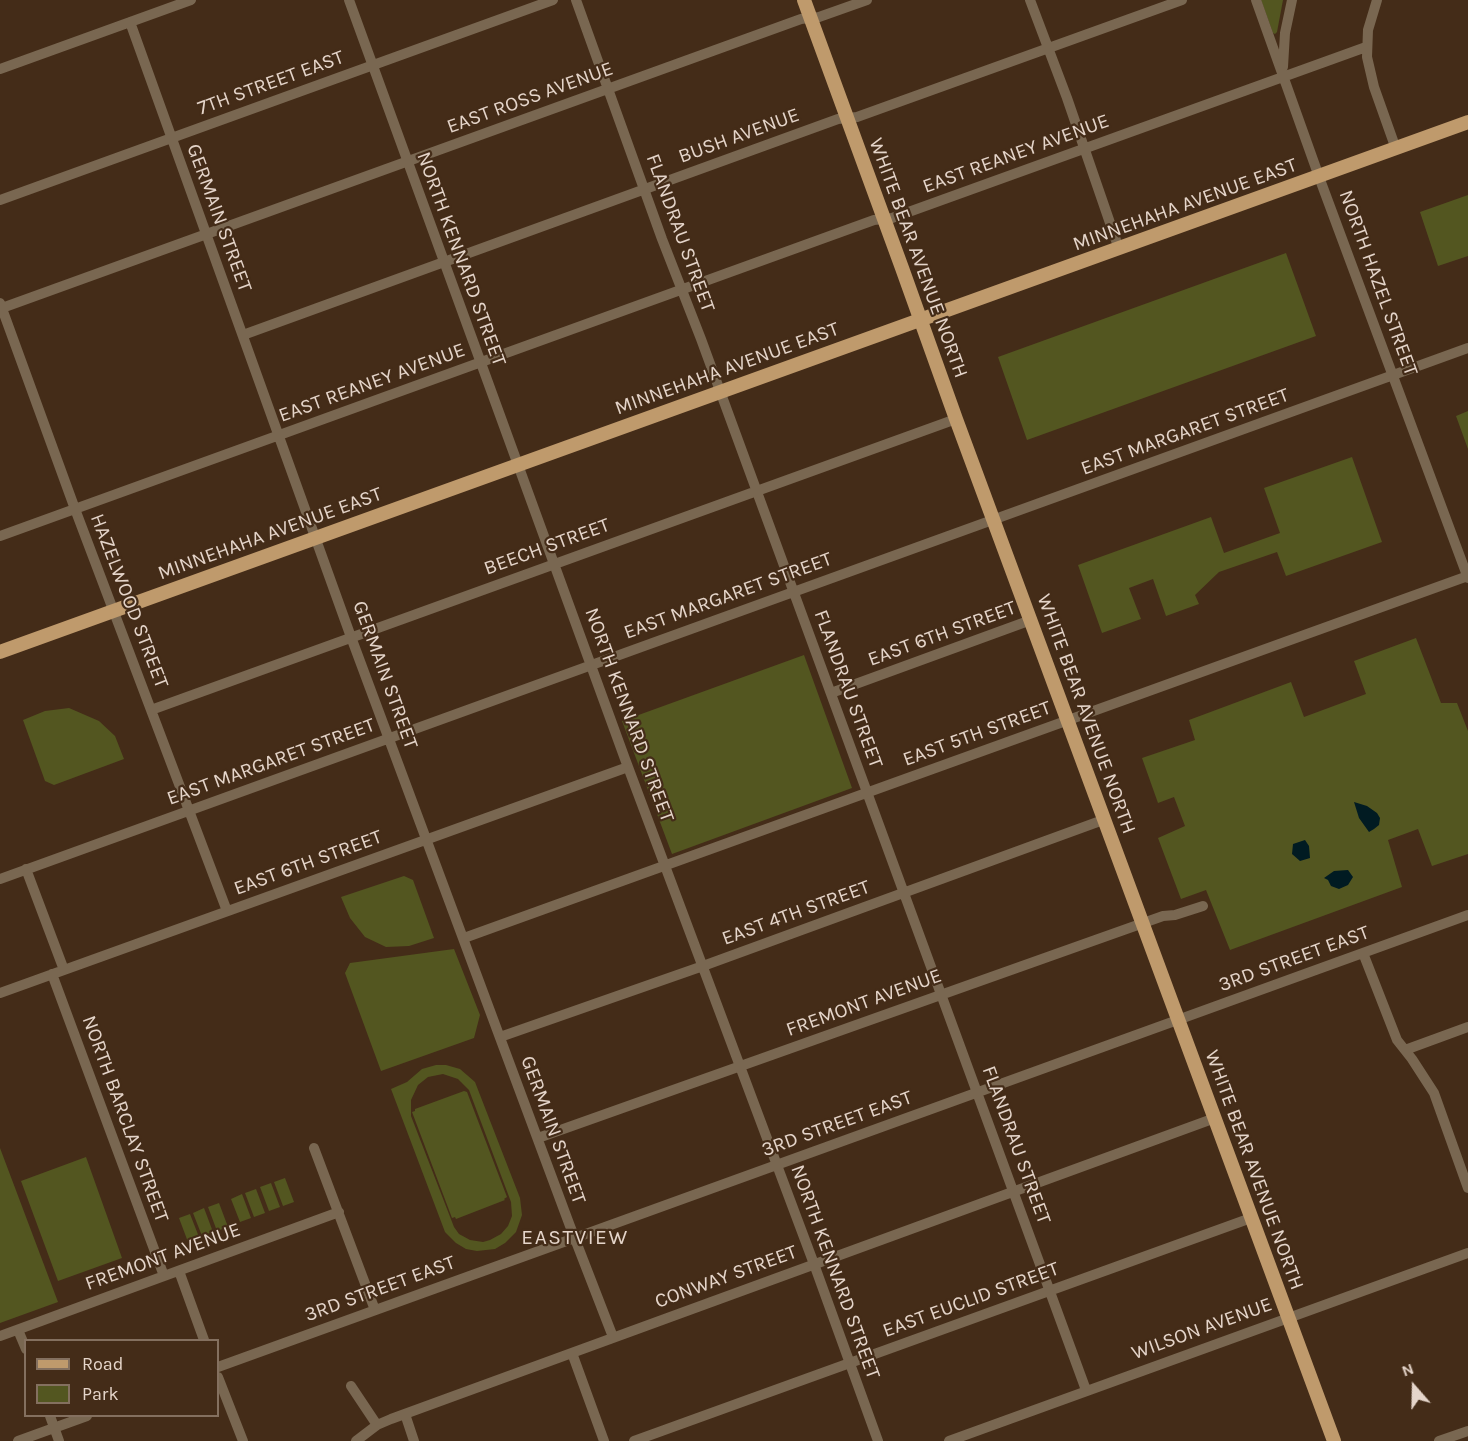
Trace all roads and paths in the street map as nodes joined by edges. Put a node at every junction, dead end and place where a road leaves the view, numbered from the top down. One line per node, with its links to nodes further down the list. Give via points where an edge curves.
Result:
1 (191, 0): 13 (street)
2 (349, 0): 16 (street, NORTH KENNARD STREET)
3 (554, 0): 16 (street, 7TH STREET EAST)
4 (576, 0): 19 (street, FLANDRAU STREET)
5 (804, 0): 12 (main road, WHITE BEAR AVENUE NORTH)
6 (867, 0): 12 (street, EAST ROSS AVENUE)
7 (1030, 0): 14 (street)
8 (1182, 0): 14 (street, BUSH AVENUE)
9 (1256, 0): 18 (street, NORTH HAZEL STREET)
10 (1292, 0): 18 (street, via 1285,33)
11 (1377, 0): 15 (street)
12 (810, 18): 19 (street, EAST ROSS AVENUE); 20 (main road, WHITE BEAR AVENUE NORTH)
13 (130, 22): 17 (street); 22 (street, GERMAIN STREET)
14 (1047, 47): 20 (street, BUSH AVENUE); 23 (street)
15 (1366, 47): 18 (street, EAST REANEY AVENUE); 24 (street, via 1374,87)
16 (373, 65): 22 (street, 7TH STREET EAST); 25 (street, NORTH KENNARD STREET)
17 (0, 69)
18 (1284, 76): 23 (street, EAST REANEY AVENUE); 26 (street, NORTH HAZEL STREET)
19 (609, 89): 25 (street, EAST ROSS AVENUE); 27 (street, FLANDRAU STREET)
20 (846, 119): 27 (street, BUSH AVENUE); 29 (main road, WHITE BEAR AVENUE NORTH)
21 (1468, 123): 24 (main road, MINNEHAHA AVENUE EAST)
22 (171, 138): 28 (street, 7TH STREET EAST); 30 (street, GERMAIN STREET)
23 (1083, 149): 29 (street, EAST REANEY AVENUE); 31 (street)
24 (1396, 149): 26 (main road, MINNEHAHA AVENUE EAST)
25 (407, 161): 30 (street, EAST ROSS AVENUE); 32 (street, NORTH KENNARD STREET)
26 (1319, 177): 31 (main road, MINNEHAHA AVENUE EAST); 39 (street, NORTH HAZEL STREET)
27 (644, 190): 32 (street, BUSH AVENUE); 33 (street, FLANDRAU STREET)
28 (0, 200)
29 (883, 219): 33 (street, EAST REANEY AVENUE); 35 (main road, WHITE BEAR AVENUE NORTH)
30 (206, 234): 34 (street, EAST ROSS AVENUE); 36 (street, GERMAIN STREET)
31 (1119, 249): 35 (main road, MINNEHAHA AVENUE EAST)
32 (444, 262): 36 (street, BUSH AVENUE); 38 (street, NORTH KENNARD STREET)
33 (681, 290): 38 (street, EAST REANEY AVENUE); 40 (street, FLANDRAU STREET)
34 (1, 305): 45 (street, HAZELWOOD STREET)
35 (920, 321): 40 (main road, MINNEHAHA AVENUE EAST); 41 (main road, WHITE BEAR AVENUE NORTH)
36 (243, 335): 42 (street, GERMAIN STREET)
37 (1468, 348): 39 (street, EAST MARGARET STREET)
38 (480, 363): 42 (street, EAST REANEY AVENUE); 43 (street, NORTH KENNARD STREET)
39 (1393, 376): 46 (street, EAST MARGARET STREET); 50 (street, NORTH HAZEL STREET)
40 (720, 393): 43 (main road, MINNEHAHA AVENUE EAST); 44 (street, FLANDRAU STREET)
41 (956, 419): 44 (street, BEECH STREET); 46 (main road, WHITE BEAR AVENUE NORTH)
42 (279, 435): 45 (street, EAST REANEY AVENUE); 48 (street, GERMAIN STREET)
43 (517, 466): 48 (main road, MINNEHAHA AVENUE EAST); 49 (street, NORTH KENNARD STREET)
44 (756, 491): 49 (street, BEECH STREET); 51 (street, FLANDRAU STREET)
45 (75, 509): 47 (street, EAST REANEY AVENUE); 52 (street, HAZELWOOD STREET)
46 (993, 520): 51 (street, EAST MARGARET STREET); 53 (main road, WHITE BEAR AVENUE NORTH)
47 (0, 536)
48 (315, 538): 52 (main road, MINNEHAHA AVENUE EAST); 54 (street, GERMAIN STREET)
49 (554, 564): 54 (street, BEECH STREET); 56 (street, NORTH KENNARD STREET)
50 (1468, 577): 59 (street, EAST 5TH STREET)
51 (794, 593): 56 (street, EAST MARGARET STREET); 57 (street, FLANDRAU STREET)
52 (114, 611): 55 (main road, MINNEHAHA AVENUE EAST); 58 (street, HAZELWOOD STREET)
53 (1031, 620): 57 (street, EAST 6TH STREET); 59 (main road, WHITE BEAR AVENUE NORTH)
54 (351, 637): 58 (street, BEECH STREET); 60 (street, GERMAIN STREET)
55 (0, 652)
56 (591, 665): 60 (street, EAST MARGARET STREET); 61 (street, NORTH KENNARD STREET)
57 (831, 693): 62 (street, FLANDRAU STREET)
58 (151, 710): 63 (street, HAZELWOOD STREET)
59 (1068, 721): 62 (street, EAST 5TH STREET); 64 (main road, WHITE BEAR AVENUE NORTH)
60 (389, 738): 63 (street, EAST MARGARET STREET); 65 (street, GERMAIN STREET)
61 (628, 767): 65 (street, EAST 6TH STREET); 66 (street, NORTH KENNARD STREET)
62 (867, 793): 66 (street, EAST 5TH STREET); 69 (street, FLANDRAU STREET)
63 (189, 810): 67 (street, EAST MARGARET STREET); 71 (street, HAZELWOOD STREET)
64 (1103, 820): 69 (street, EAST 4TH STREET); 73 (main road, WHITE BEAR AVENUE NORTH)
65 (427, 839): 71 (street, EAST 6TH STREET); 74 (street, GERMAIN STREET)
66 (666, 865): 74 (street, EAST 5TH STREET); 76 (street, NORTH KENNARD STREET)
67 (26, 869): 68 (street, EAST MARGARET STREET); 77 (street)
68 (0, 879)
69 (904, 893): 76 (street, EAST 4TH STREET); 80 (street, FLANDRAU STREET)
70 (1203, 906): 73 (street, FREMONT AVENUE)
71 (227, 911): 77 (street, EAST 6TH STREET)
72 (1468, 915): 75 (street, 3RD STREET EAST)
73 (1142, 923): 80 (street, FREMONT AVENUE); 81 (main road, WHITE BEAR AVENUE NORTH)
74 (464, 938): 83 (street, GERMAIN STREET)
75 (1363, 953): 81 (street, 3RD STREET EAST); 84 (street, via 1397,1040)
76 (703, 966): 83 (street, EAST 4TH STREET); 85 (street, NORTH KENNARD STREET)
77 (64, 970): 78 (street, EAST 6TH STREET)
78 (52, 974): 79 (street, EAST 6TH STREET); 99 (street, NORTH BARCLAY STREET)
79 (0, 993)
80 (941, 995): 85 (street, FREMONT AVENUE); 86 (street, FLANDRAU STREET)
81 (1178, 1019): 86 (street, 3RD STREET EAST); 87 (main road, WHITE BEAR AVENUE NORTH)
82 (1468, 1027): 84 (street)
83 (500, 1037): 88 (street, GERMAIN STREET)
84 (1405, 1050): 91 (street, via 1434,1093)
85 (740, 1067): 88 (street, FREMONT AVENUE); 90 (street, NORTH KENNARD STREET)
86 (977, 1093): 90 (street, 3RD STREET EAST); 92 (street, FLANDRAU STREET)
87 (1215, 1118): 92 (street, CONWAY STREET); 94 (main road, WHITE BEAR AVENUE NORTH)
88 (538, 1138): 95 (street, GERMAIN STREET)
89 (314, 1148): 93 (street)
90 (777, 1164): 95 (street, 3RD STREET EAST); 97 (street, NORTH KENNARD STREET)
91 (1468, 1188)
92 (1014, 1191): 97 (street, CONWAY STREET); 100 (street, FLANDRAU STREET)
93 (339, 1212): 98 (street, FREMONT AVENUE); 101 (street)
94 (1251, 1218): 100 (street, EAST EUCLID STREET); 102 (main road, WHITE BEAR AVENUE NORTH)
95 (575, 1238): 101 (street, 3RD STREET EAST); 105 (street, GERMAIN STREET)
96 (1468, 1253): 102 (street, WILSON AVENUE)
97 (814, 1264): 105 (street, CONWAY STREET); 109 (street, NORTH KENNARD STREET)
98 (179, 1271): 99 (street, FREMONT AVENUE); 106 (street)
99 (164, 1276): 103 (street, FREMONT AVENUE)
100 (1050, 1291): 109 (street, EAST EUCLID STREET); 113 (street, FLANDRAU STREET)
101 (375, 1310): 110 (street, 3RD STREET EAST)
102 (1288, 1317): 113 (street, WILSON AVENUE); 129 (main road, WHITE BEAR AVENUE NORTH)
103 (18, 1330): 104 (street, FREMONT AVENUE); 107 (street)
104 (0, 1336)
105 (613, 1337): 108 (street, CONWAY STREET)
106 (203, 1339)
107 (24, 1344)
108 (572, 1353): 114 (street, CONWAY STREET); 125 (street)
109 (850, 1364): 126 (street, EAST EUCLID STREET); 127 (street, NORTH KENNARD STREET)
110 (219, 1367)
111 (219, 1380): 122 (street)
112 (351, 1386): 117 (street)
113 (1086, 1390): 128 (street, WILSON AVENUE)
114 (405, 1414): 117 (street, CONWAY STREET); 124 (street)
115 (50, 1417): 118 (street)
116 (84, 1417): 118 (street)
117 (377, 1425): 123 (street, CONWAY STREET)
118 (54, 1428): 120 (street); 121 (street)
119 (1468, 1431): 130 (street)
120 (18, 1441)
121 (59, 1441)
122 (243, 1441)
123 (356, 1441)
124 (414, 1441)
125 (604, 1441)
126 (634, 1441)
127 (878, 1441)
128 (949, 1441)
129 (1334, 1441)
130 (1439, 1441)

